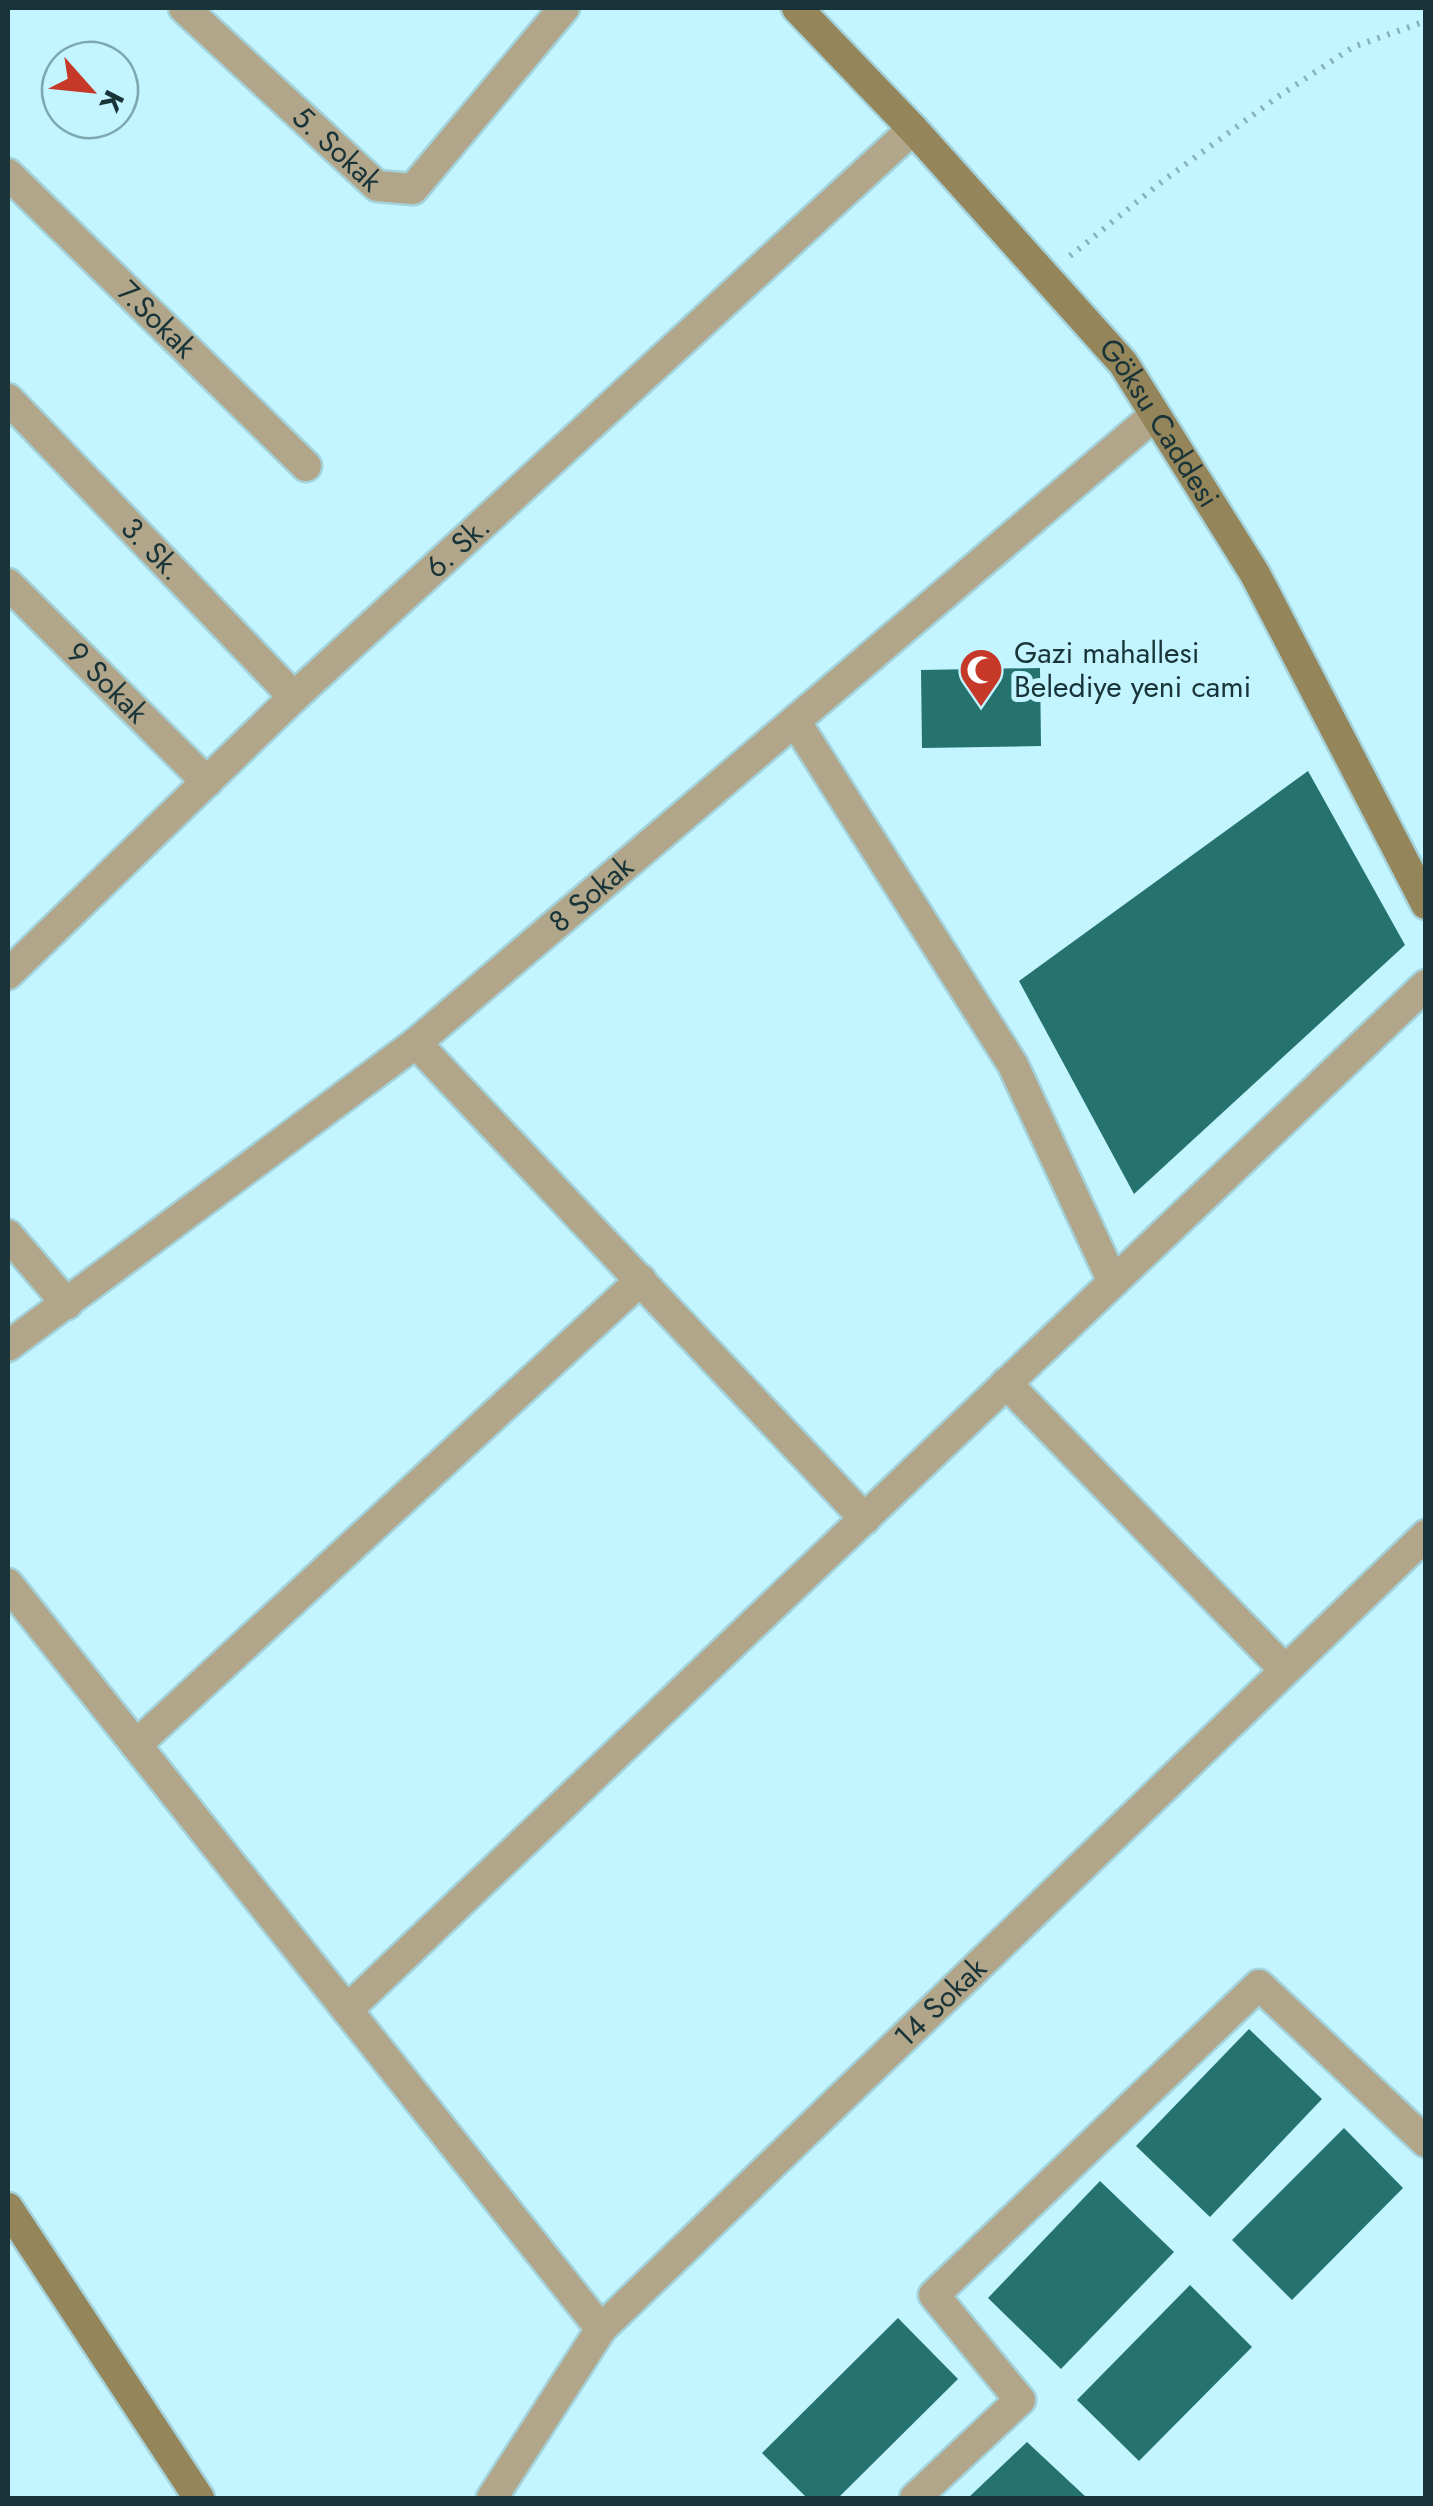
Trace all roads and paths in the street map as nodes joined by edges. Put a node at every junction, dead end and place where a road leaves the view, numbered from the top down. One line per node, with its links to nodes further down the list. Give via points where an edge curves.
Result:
1 (184, 8): 2 (street, 5. Sokak, via 377,186 413,189)
2 (564, 8)
3 (797, 8): 5 (street, Göksu Caddesi)
4 (1426, 21): 7 (path, via 1354,47 1279,96)
5 (913, 129): 7 (street, Göksu Caddesi); 12 (street, 6. Sk.)
6 (8, 174): 10 (street, 7.Sokak)
7 (1045, 276): 9 (street, Göksu Caddesi, via 1123,363)
8 (8, 400): 12 (street, 3. Sk.)
9 (1155, 415): 13 (street, 8 Sokak); 15 (street, Göksu Caddesi, via 1255,574)
10 (306, 466)
11 (8, 584): 14 (street, 9 Sokak)
12 (294, 697): 14 (street, 6. Sk.)
13 (795, 721): 18 (street, 8 Sokak); 21 (street, via 1013,1066)
14 (207, 782): 16 (street, 6. Sk.)
15 (1426, 904)
16 (8, 974)
17 (1426, 985): 21 (street)
18 (416, 1043): 20 (street); 22 (street, 8 Sokak)
19 (8, 1235): 22 (street)
20 (641, 1280): 25 (street); 29 (street)
21 (1113, 1282): 24 (street)
22 (67, 1304): 23 (street, 8 Sokak)
23 (8, 1346)
24 (1006, 1383): 25 (street); 28 (street)
25 (865, 1519): 30 (street)
26 (1426, 1535): 28 (street, 14 Sokak)
27 (8, 1584): 29 (street)
28 (1285, 1670): 33 (street, 14 Sokak)
29 (136, 1744): 30 (street)
30 (347, 2010): 33 (street)
31 (1426, 2142): 36 (street, via 1259,1985 934,2295 1020,2400)
32 (8, 2208): 34 (street)
33 (601, 2329): 35 (street, 14 Sokak)
34 (200, 2498)
35 (492, 2498)
36 (914, 2498)

